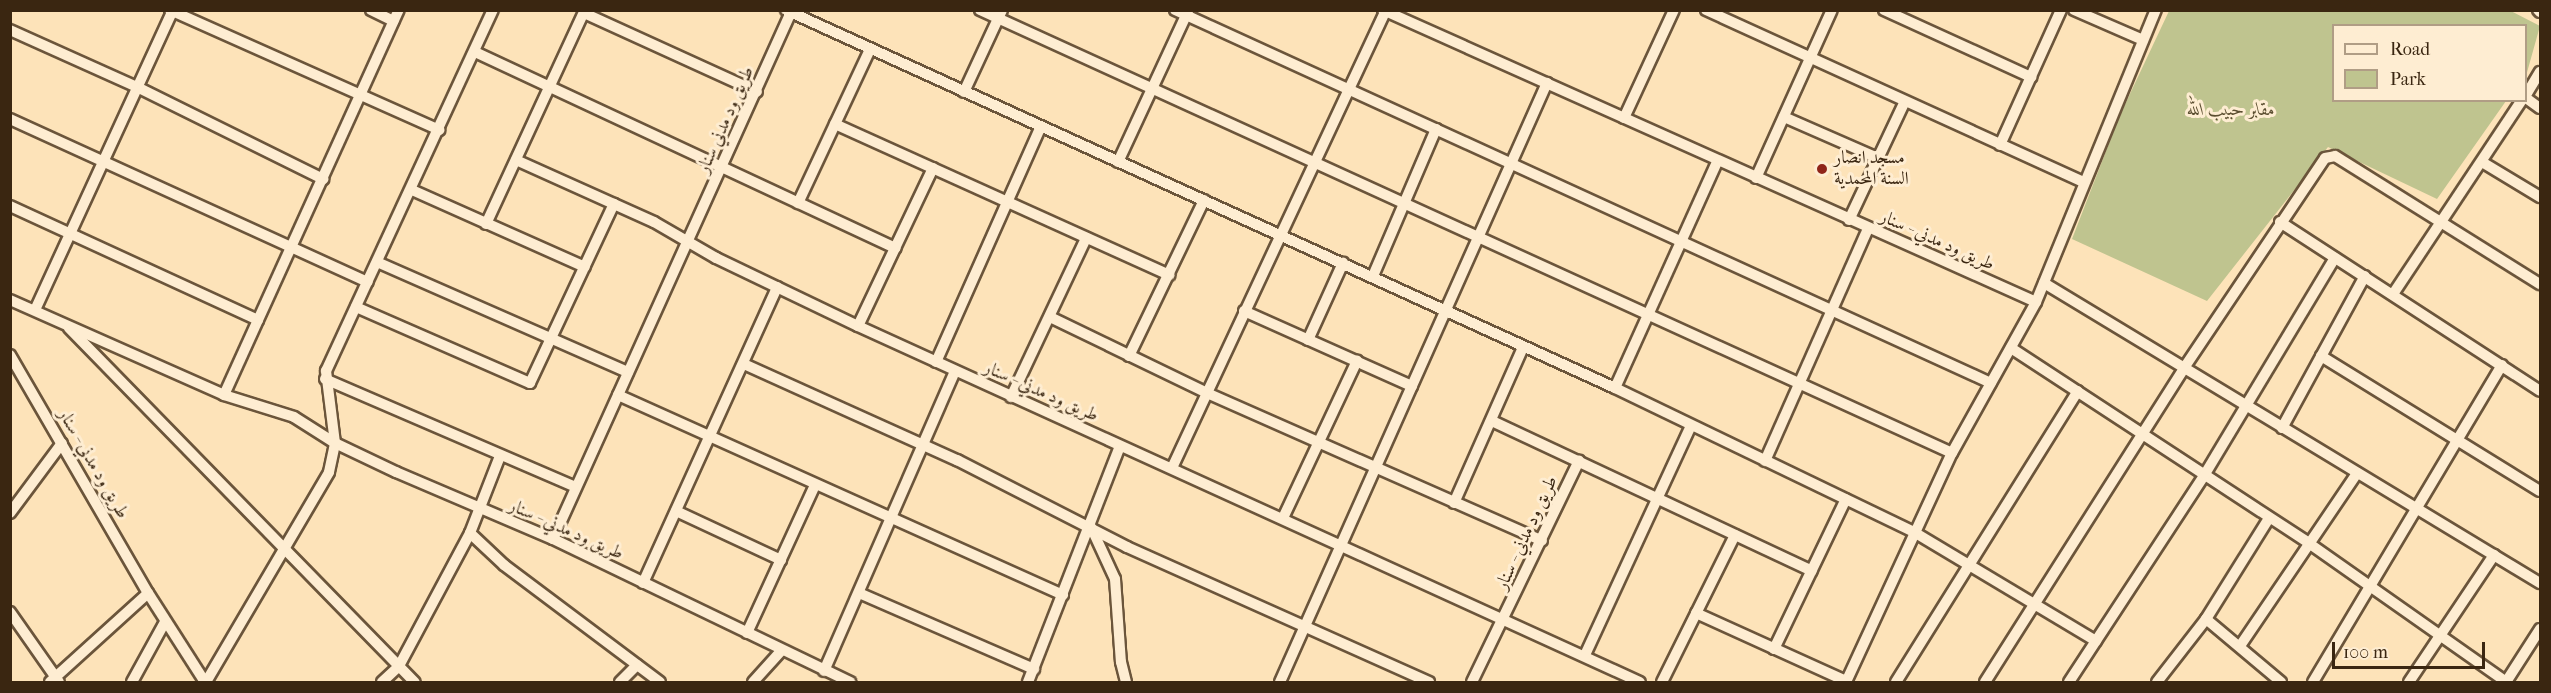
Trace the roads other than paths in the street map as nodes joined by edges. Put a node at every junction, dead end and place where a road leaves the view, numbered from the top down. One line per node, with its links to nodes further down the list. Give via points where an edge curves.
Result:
1 (371, 10): 19 (street)
2 (399, 10): 19 (street)
3 (493, 10): 23 (street)
4 (980, 10): 18 (street)
5 (1175, 10): 17 (street)
6 (1674, 10): 41 (street)
7 (1706, 10): 24 (street)
8 (1832, 10): 24 (street)
9 (1884, 10): 26 (street)
10 (2061, 10): 26 (street)
11 (2074, 10): 21 (street)
12 (2156, 10): 21 (street)
13 (172, 11): 28 (street); 35 (street)
14 (790, 11): 22 (street); 32 (street, طريق ود مدني سنار)
15 (1385, 11): 27 (street, طريق ود مدني - سنار); 31 (street)
16 (584, 12): 29 (street); 32 (street)
17 (1187, 13): 30 (street); 31 (street)
18 (1001, 15): 30 (street); 33 (street)
19 (394, 21): 35 (street)
20 (10, 30): 28 (street)
21 (2143, 40): 60 (street)
22 (870, 49): 33 (street); 43 (street)
23 (476, 52): 29 (street); 46 (street)
24 (1810, 60): 38 (street); 40 (street)
25 (2541, 72): 34 (street)
26 (2031, 77): 47 (street)
27 (1547, 83): 41 (street, طريق ود مدني - سنار); 55 (street)
28 (137, 87): 50 (street); 59 (street)
29 (549, 87): 49 (street); 56 (street)
30 (1153, 90): 51 (street); 54 (street)
31 (1350, 90): 45 (street); 54 (street)
32 (757, 92): 56 (street, طريق ود مدني سنار)
33 (964, 92): 44 (street)
34 (2527, 93)
35 (360, 95): 46 (street); 59 (street)
36 (2527, 100): 39 (street)
37 (2521, 102): 53 (street)
38 (1904, 104): 47 (street); 48 (street)
39 (2541, 108)
40 (1784, 117): 48 (street); 58 (street)
41 (1624, 118): 52 (street, طريق ود مدني - سنار)
42 (10, 119): 50 (street)
43 (835, 124): 57 (street); 65 (street)
44 (1041, 126): 51 (street); 64 (street)
45 (1436, 129): 55 (street); 67 (street)
46 (439, 130): 61 (street)
47 (2000, 146): 60 (street)
48 (1878, 158): 69 (street)
49 (516, 160): 66 (street, طريق ود مدني - سنار); 71 (street)
50 (102, 161): 74 (street); 81 (street)
51 (1118, 162): 63 (street)
52 (1717, 162): 58 (street, طريق ود مدني - سنار); 78 (street)
53 (2482, 162): 62 (street); 72 (street)
54 (1312, 163): 67 (street); 75 (street)
55 (1510, 164): 77 (street); 78 (street)
56 (723, 168): 65 (street); 79 (street, طريق ود مدني سنار)
57 (933, 168): 64 (street); 80 (street)
58 (1756, 178): 69 (street, طريق ود مدني - سنار)
59 (323, 179): 81 (street)
60 (2085, 182): 90 (street)
61 (412, 190): 71 (street); 83 (street)
62 (2541, 197)
63 (1204, 200): 75 (street); 86 (street)
64 (1007, 201): 76 (street); 113 (street)
65 (798, 203): 80 (street)
66 (614, 204): 79 (street, طريق ود مدني - سنار); 85 (street)
67 (1404, 205): 77 (street); 87 (street)
68 (10, 206): 74 (street)
69 (1849, 220): 73 (street, طريق ود مدني - سنار)
70 (2280, 222): 72 (street, via 2331,156); 82 (street); 116 (street)
71 (486, 224): 85 (street)
72 (2440, 224): 91 (street); 93 (street)
73 (1868, 229): 95 (street, طريق ود مدني - سنار); 100 (street)
74 (70, 233): 97 (street); 103 (street)
75 (1280, 234): 84 (street); 98 (street)
76 (1086, 238): 86 (street); 102 (street)
77 (1479, 239): 99 (street); 101 (street)
78 (1682, 241): 100 (street); 101 (street)
79 (689, 243): 92 (street, طريق ود مدني - سنار); 119 (street, طريق ود مدني سنار)
80 (896, 248): 105 (street)
81 (289, 249): 89 (street); 103 (street)
82 (2335, 258): 88 (street); 131 (street)
83 (377, 262): 89 (street); 106 (street)
84 (1343, 263): 87 (street); 107 (street)
85 (585, 267): 106 (street)
86 (1169, 275): 111 (street)
87 (1373, 276): 99 (street)
88 (2365, 276): 93 (street); 112 (street)
89 (368, 282): 96 (street)
90 (2044, 283): 95 (street); 116 (street)
91 (2541, 284)
92 (777, 287): 105 (street, طريق ود مدني - سنار); 115 (street)
93 (2393, 294): 117 (street)
94 (10, 300): 97 (street, طريق ود مدني - سنار)
95 (2036, 302): 109 (street)
96 (356, 307): 106 (street, via 530,383); 120 (street)
97 (35, 310): 104 (street, طريق ود مدني - سنار)
98 (1244, 311): 107 (street); 127 (street)
99 (1448, 311): 108 (street); 123 (street)
100 (1834, 312): 121 (street); 122 (street)
101 (1648, 315): 122 (street); 124 (street)
102 (1050, 316): 111 (street); 130 (street)
103 (258, 320): 128 (street)
104 (65, 324): 128 (street, طريق ود مدني - سنار); 172 (street, طريق ود مدني - سنار)
105 (858, 326): 113 (street, طريق ود مدني - سنار)
106 (551, 339): 119 (street)
107 (1308, 340): 114 (street)
108 (1523, 347): 124 (street); 132 (street)
109 (2011, 348): 121 (street); 125 (street)
110 (10, 355): 140 (street, طريق ود مدني - سنار)
111 (1129, 356): 127 (street)
112 (2321, 356): 134 (street); 138 (street)
113 (936, 362): 118 (street, طريق ود مدني - سنار)
114 (1357, 362): 123 (street); 137 (street)
115 (744, 364): 136 (street); 141 (street)
116 (2186, 365): 131 (street); 135 (street)
117 (2502, 365): 126 (street); 138 (street)
118 (955, 371): 130 (street, طريق ود مدني - سنار); 141 (street)
119 (628, 372): 129 (street, طريق ود مدني سنار)
120 (326, 379): 139 (street); 144 (street)
121 (1991, 383): 143 (street)
122 (1800, 384): 143 (street); 146 (street)
123 (1412, 386): 148 (street)
124 (1614, 388): 133 (street)
125 (2078, 391): 135 (street); 175 (street)
126 (2541, 391)
127 (1207, 393): 137 (street); 147 (street)
128 (224, 395): 139 (street, طريق ود مدني - سنار, via 294,417)
129 (618, 395): 136 (street); 152 (street, طريق ود مدني سنار)
130 (1011, 397): 142 (street, طريق ود مدني - سنار)
131 (2246, 405): 134 (street); 150 (street)
132 (1492, 421): 145 (street, طريق ود مدني - سنار); 156 (street)
133 (1691, 426): 146 (street); 154 (street)
134 (2282, 428): 149 (street)
135 (2145, 434): 150 (street); 183 (street)
136 (709, 437): 151 (street); 159 (street)
137 (1320, 441): 148 (street); 161 (street)
138 (2458, 441): 153 (street); 158 (street)
139 (335, 442): 157 (street, طريق ود مدني - سنار); 172 (street, طريق ود مدني - سنار, via 329,472)
140 (62, 444): 160 (street); 180 (street, طريق ود مدني - سنار)
141 (924, 444): 163 (street); 164 (street)
142 (1120, 446): 147 (street, طريق ود مدني - سنار); 164 (street)
143 (1952, 453): 165 (street)
144 (500, 456): 152 (street); 157 (street)
145 (1579, 461): 154 (street, طريق ود مدني - سنار); 169 (street, طريق ود مدني - سنار)
146 (1766, 461): 155 (street)
147 (1172, 468): 161 (street, طريق ود مدني - سنار)
148 (1374, 468): 156 (street); 170 (street)
149 (2357, 473): 158 (street); 171 (street)
150 (2205, 474): 162 (street); 193 (street)
151 (815, 485): 163 (street); 174 (street)
152 (576, 487): 168 (street, طريق ود مدني سنار)
153 (2541, 491)
154 (1657, 498): 167 (street, طريق ود مدني - سنار); 197 (street)
155 (1846, 499): 165 (street); 176 (street)
156 (1454, 503): 169 (street)
157 (479, 510): 166 (street); 168 (street, طريق ود مدني - سنار)
158 (2418, 510): 173 (street); 179 (street)
159 (676, 511): 174 (street); 177 (street)
160 (10, 513)
161 (1283, 518): 170 (street, طريق ود مدني - سنار)
162 (2269, 518): 171 (street); 186 (street)
163 (892, 519): 181 (street); 182 (street)
164 (1089, 526): 182 (street); 189 (street, via 1137,552); 212 (street, via 1115,579)
165 (1914, 532): 175 (street); 218 (street)
166 (470, 533): 198 (street, via 504,565); 199 (street)
167 (1735, 535): 176 (street, طريق ود مدني - سنار); 185 (street)
168 (553, 539): 177 (street, طريق ود مدني - سنار)
169 (1542, 541): 187 (street, طريق ود مدني - سنار)
170 (1342, 543): 187 (street, طريق ود مدني - سنار); 189 (street)
171 (2310, 544): 179 (street); 194 (street)
172 (284, 552): 199 (street, طريق ود مدني - سنار); 205 (street, طريق ود مدني - سنار)
173 (2494, 555): 178 (street); 192 (street)
174 (781, 560): 191 (street)
175 (1971, 565): 183 (street); 219 (street)
176 (1812, 571): 195 (street)
177 (643, 583): 191 (street, طريق ود مدني - سنار)
178 (2541, 583)
179 (2372, 588): 192 (street); 224 (street)
180 (148, 593): 188 (street, طريق ود مدني - سنار); 202 (street)
181 (859, 593): 200 (street); 201 (street)
182 (1063, 595): 200 (street)
183 (2037, 605): 193 (street); 220 (street)
184 (10, 612): 202 (street)
185 (1695, 613): 195 (street); 217 (street)
186 (2206, 619): 194 (street); 222 (street)
187 (1504, 620): 197 (street, طريق ود مدني - سنار); 215 (street, طريق ود مدني - سنار)
188 (165, 622): 204 (street); 205 (street, طريق ود مدني - سنار)
189 (1305, 627): 213 (street); 214 (street)
190 (2541, 629): 226 (street)
191 (747, 633): 196 (street, طريق ود مدني - سنار)
192 (2440, 635): 225 (street); 226 (street)
193 (2096, 641): 221 (street)
194 (2240, 646): 223 (street)
195 (1774, 649): 218 (street)
196 (781, 651): 201 (street, طريق ود مدني - سنار); 203 (street)
197 (1585, 655): 216 (street, طريق ود مدني - سنار)
198 (637, 665): 208 (street); 209 (street)
199 (399, 666): 206 (street); 207 (street, طريق ود مدني - سنار)
200 (1034, 669): 211 (street)
201 (824, 670): 210 (street, طريق ود مدني - سنار)
202 (55, 681)
203 (758, 681)
204 (132, 682)
205 (205, 682)
206 (382, 682)
207 (415, 682)
208 (620, 682)
209 (660, 682)
210 (850, 682)
211 (1028, 682)
212 (1126, 682)
213 (1280, 682)
214 (1429, 682)
215 (1472, 682)
216 (1640, 682)
217 (1662, 682)
218 (1846, 682)
219 (1896, 682)
220 (1985, 682)
221 (2069, 682)
222 (2157, 682)
223 (2281, 682)
224 (2313, 682)
225 (2409, 682)
226 (2506, 682)

